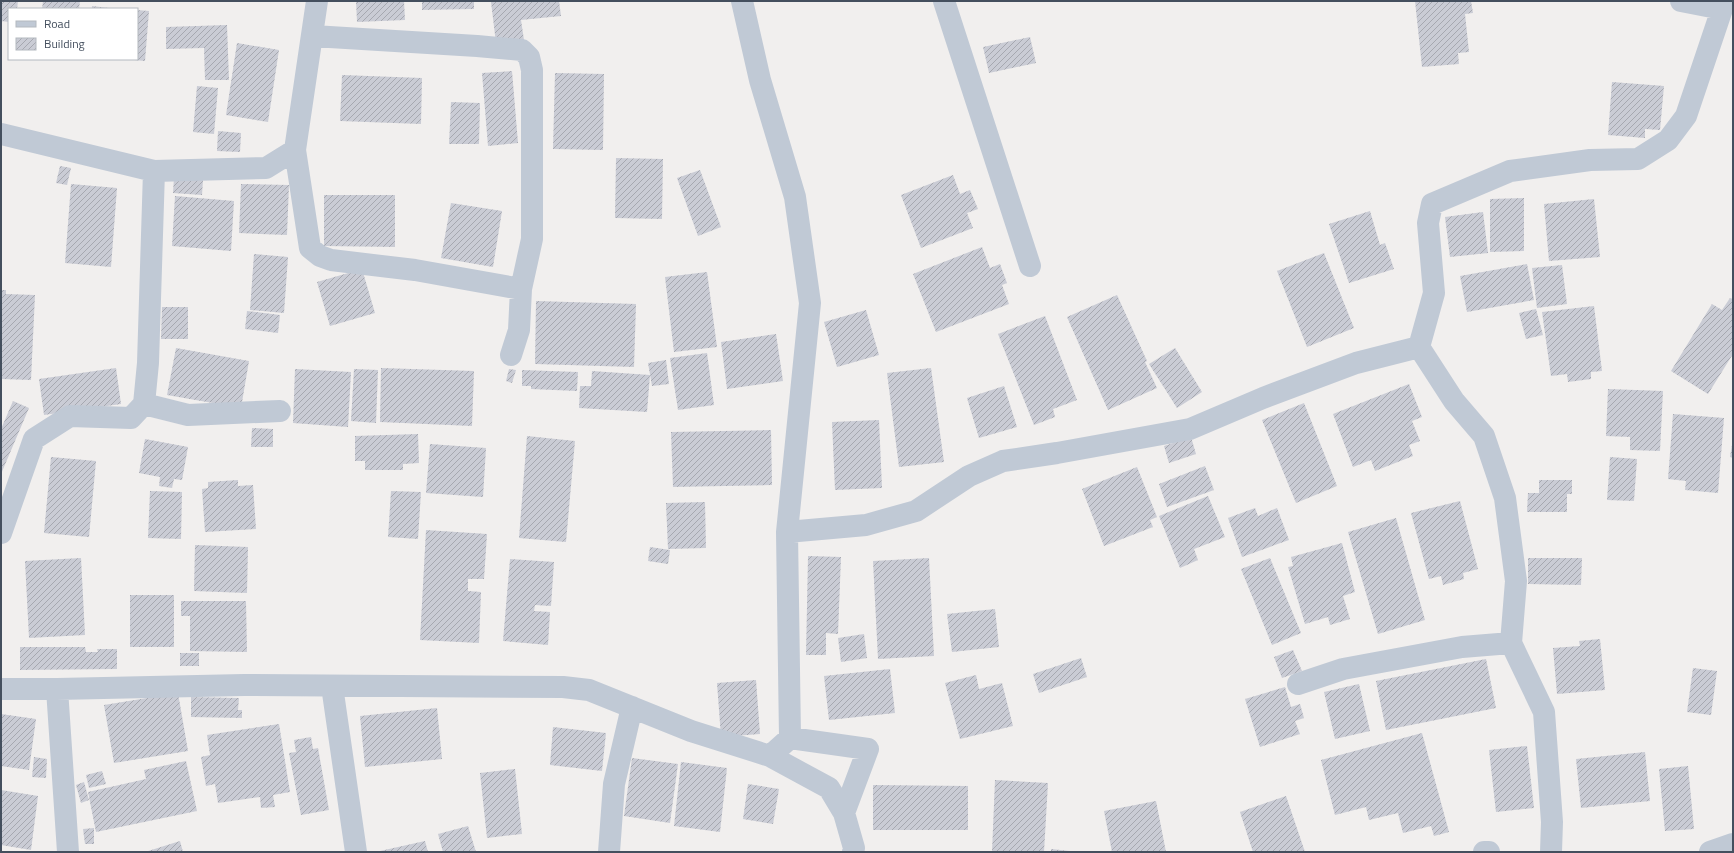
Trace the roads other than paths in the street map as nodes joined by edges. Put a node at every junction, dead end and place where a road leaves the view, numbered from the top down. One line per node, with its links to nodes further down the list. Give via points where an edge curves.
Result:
1 (317, 1): 6 (street)
2 (742, 1): 16 (street, via 760,80 795,197 810,303)
3 (944, 1): 10 (street)
4 (1681, 1): 5 (street)
5 (1723, 5): 12 (street, via 1686,116 1668,140 1638,159 1590,160 1510,171 1432,204 1428,223 1434,293)
6 (313, 36): 8 (street); 11 (street, via 522,50 529,57 532,70 532,239)
7 (1, 134): 9 (street)
8 (295, 150): 9 (street, via 266,168); 11 (street, via 310,248 320,256 331,260 415,270)
9 (154, 171): 14 (street, via 148,363)
10 (1030, 266)
11 (521, 289): 13 (street, via 519,330)
12 (1418, 347): 16 (street, via 1356,363 1190,429 1057,454 1003,461 969,476 916,510 866,525); 18 (street, via 1454,400 1484,436 1505,498 1516,581)
13 (510, 355)
14 (144, 404): 15 (street, via 188,415); 17 (street, via 131,418 70,416 34,439)
15 (280, 411)
16 (786, 532): 24 (street)
17 (1, 533)
18 (1511, 643): 19 (street, via 1462,647 1343,669); 34 (street, via 1544,712 1552,822)
19 (1298, 684)
20 (332, 686): 22 (street); 23 (street, via 563,687 589,690); 29 (street)
21 (1, 689): 22 (street)
22 (57, 689): 28 (street)
23 (632, 707): 25 (street, via 691,731); 30 (street, via 614,784)
24 (790, 738): 25 (street); 26 (street, via 868,749)
25 (770, 756): 26 (street, via 829,788)
26 (844, 813): 31 (street)
27 (1733, 844): 35 (street)
28 (68, 852)
29 (356, 852)
30 (609, 852)
31 (853, 852)
32 (1484, 852): 33 (street)
33 (1489, 852)
34 (1551, 852)
35 (1710, 852)

